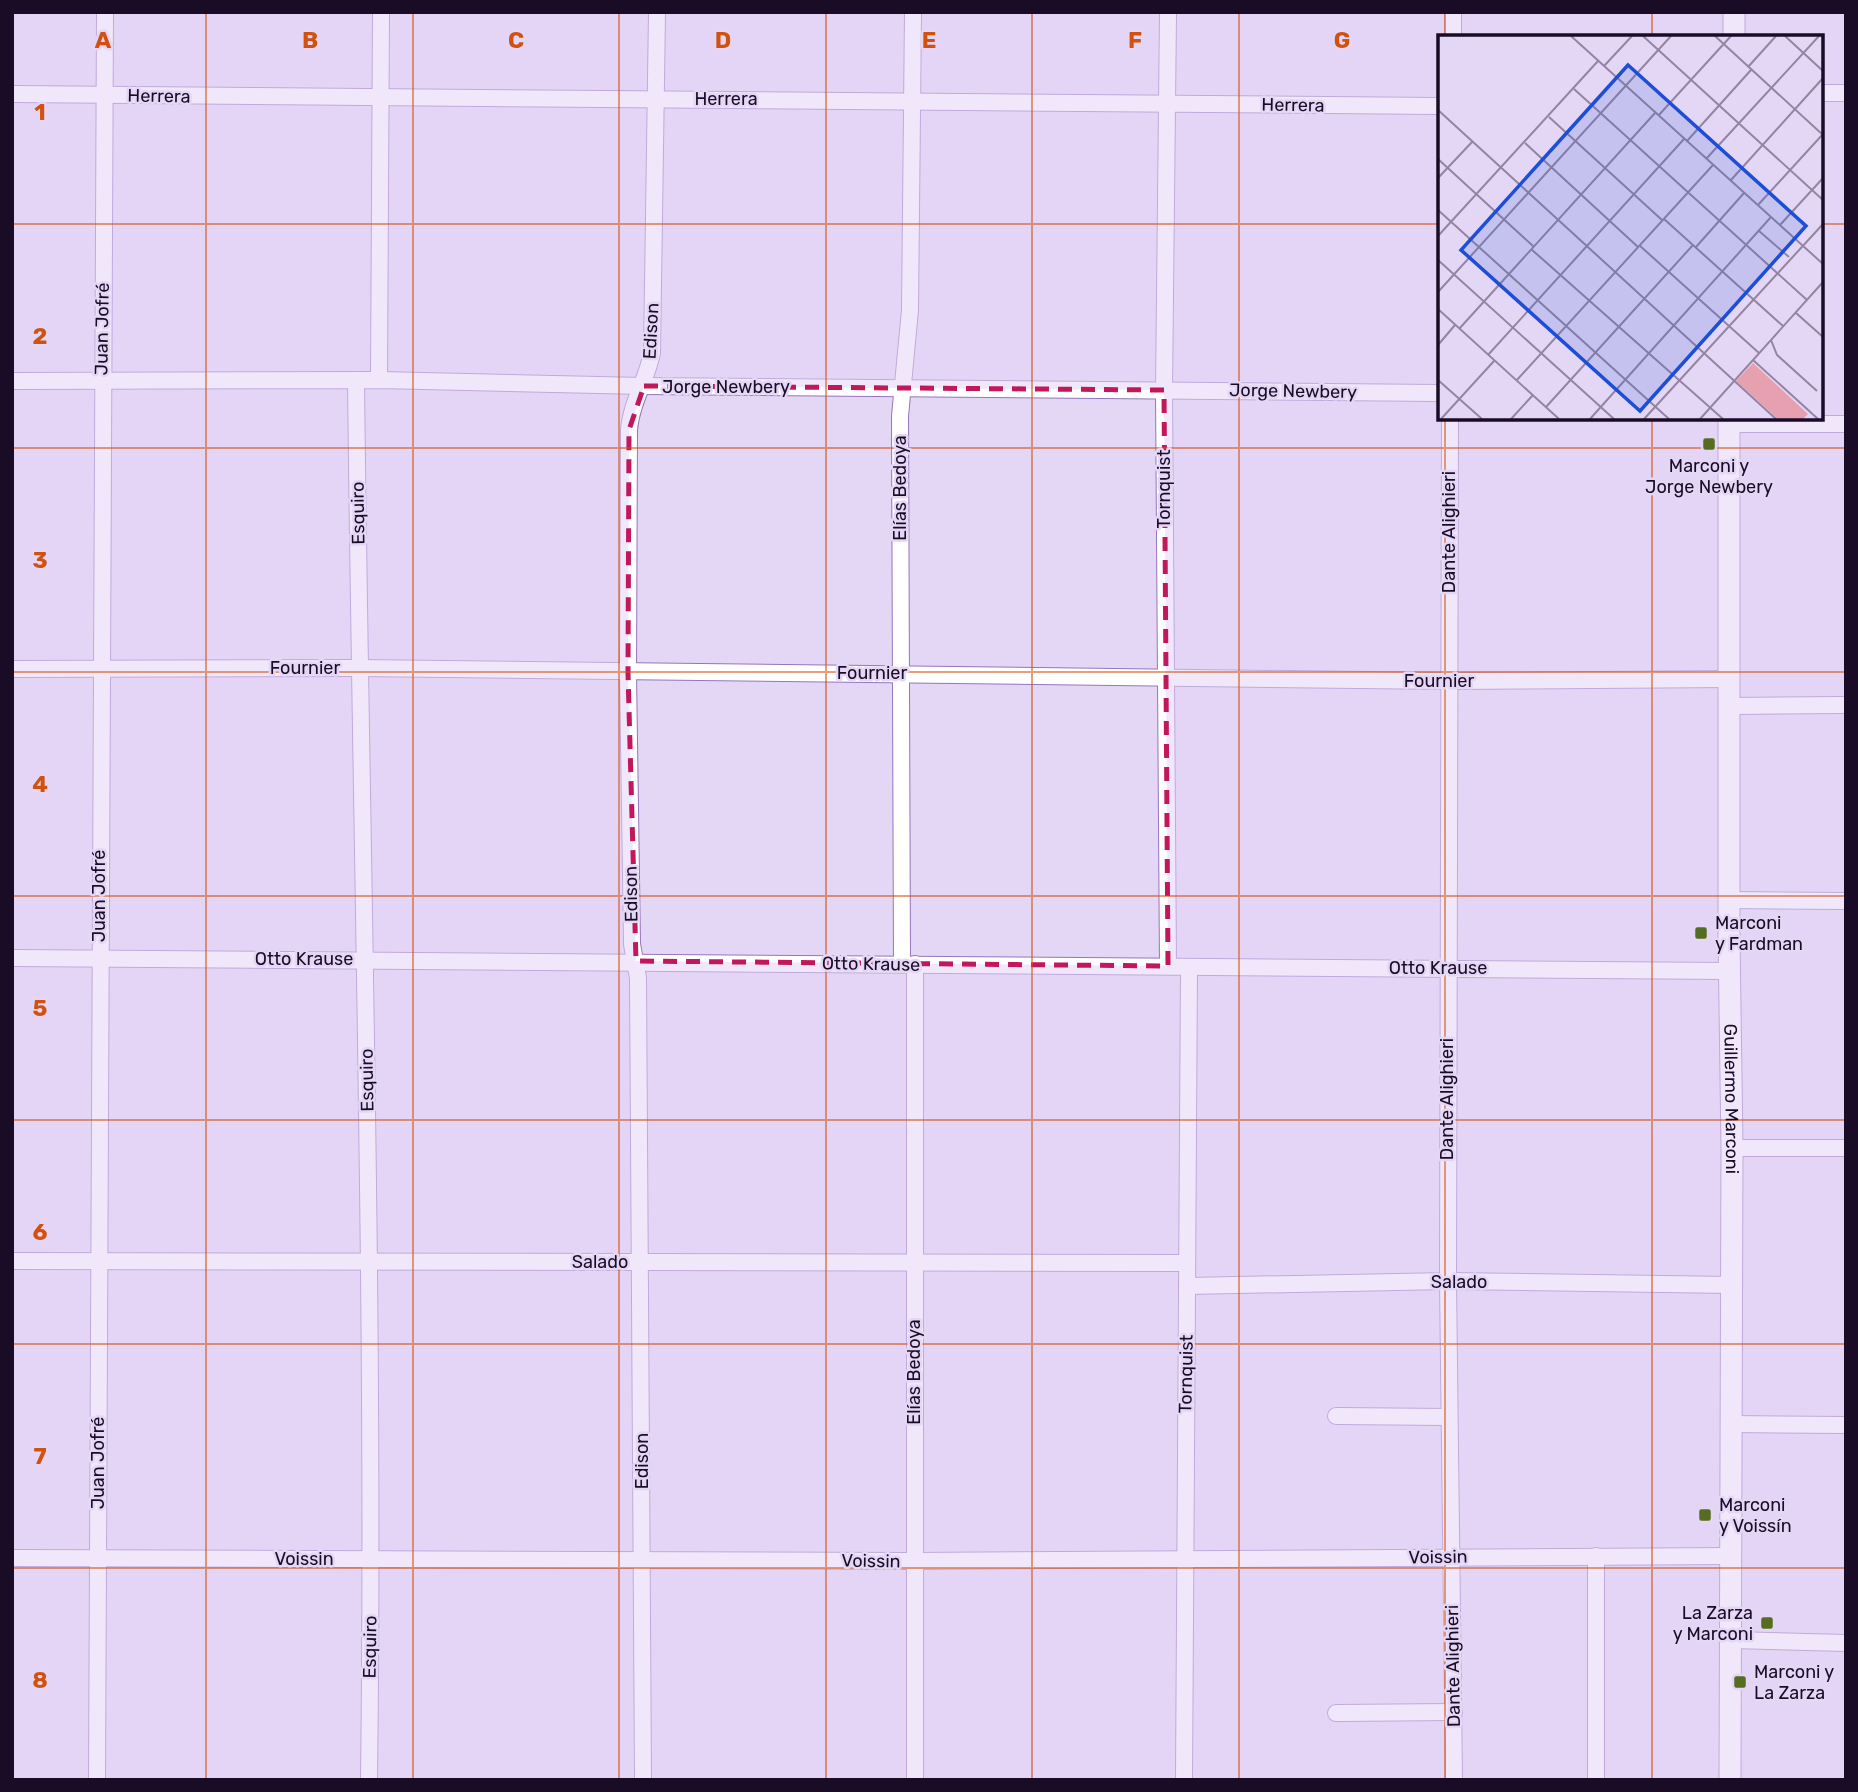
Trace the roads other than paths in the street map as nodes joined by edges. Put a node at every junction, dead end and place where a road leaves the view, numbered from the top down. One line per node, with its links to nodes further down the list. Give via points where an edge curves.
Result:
1 (105, 12): 13 (street, Juan Jofré)
2 (381, 12): 15 (street)
3 (657, 12): 14 (street, Edison)
4 (912, 12): 16 (street, Elías Bedoya)
5 (1168, 12): 17 (street, Tornquist)
6 (1453, 12): 8 (street)
7 (1734, 12): 9 (street)
8 (1453, 35)
9 (1734, 35)
10 (1823, 93): 11 (street)
11 (1846, 93)
12 (12, 94): 13 (street, Herrera)
13 (104, 95): 15 (street, Herrera); 22 (street, Juan Jofré)
14 (656, 98): 15 (street, Herrera); 16 (street, Herrera); 23 (street, Edison, via 652,353)
15 (381, 99): 20 (street)
16 (912, 99): 17 (street, Herrera); 24 (street, Elías Bedoya, via 910,310)
17 (1169, 104): 18 (street, Herrera); 25 (street, Tornquist)
18 (1438, 106)
19 (356, 380): 20 (street, Jorge Newbery); 22 (street, Jorge Newbery); 31 (street, Esquiro)
20 (379, 380): 23 (street, Jorge Newbery)
21 (12, 381): 22 (street, Jorge Newbery)
22 (102, 381): 30 (street, Juan Jofré)
23 (644, 386): 24 (street, Jorge Newbery); 33 (street, Edison, via 629,430)
24 (903, 388): 25 (street, Jorge Newbery); 34 (street, Elías Bedoya)
25 (1164, 390): 26 (street, Jorge Newbery); 35 (street, Tornquist)
26 (1438, 393)
27 (1450, 420): 37 (street, Dante Alighieri)
28 (1729, 421): 29 (street); 36 (street, Guillermo Marconi)
29 (1846, 424)
30 (101, 668): 31 (street, Fournier); 32 (street, Fournier); 43 (street, Juan Jofré)
31 (359, 668): 33 (street, Fournier); 44 (street, Esquiro)
32 (12, 669)
33 (628, 673): 34 (street, Fournier); 45 (street, Edison, via 632,944)
34 (900, 673): 35 (street, Fournier); 46 (street, Elías Bedoya)
35 (1166, 678): 37 (street, Fournier); 47 (street, Tornquist)
36 (1731, 679): 37 (street, Fournier); 39 (street, Guillermo Marconi)
37 (1448, 681): 49 (street, Dante Alighieri)
38 (1846, 705): 39 (street)
39 (1731, 706): 40 (street, Guillermo Marconi)
40 (1729, 900): 41 (street); 50 (street, Guillermo Marconi)
41 (1846, 901)
42 (12, 958): 43 (street, Otto Krause)
43 (99, 959): 44 (street, Otto Krause); 54 (street, Juan Jofré)
44 (366, 960): 45 (street, Otto Krause); 55 (street, Esquiro)
45 (636, 961): 46 (street, Otto Krause); 56 (street, Edison)
46 (908, 964): 47 (street, Otto Krause); 58 (street, Elías Bedoya)
47 (1168, 966): 48 (street, Otto Krause)
48 (1189, 968): 49 (street, Otto Krause); 57 (street, Tornquist)
49 (1447, 968): 50 (street, Otto Krause); 59 (street, Dante Alighieri)
50 (1729, 971): 51 (street, Guillermo Marconi)
51 (1732, 1148): 52 (street); 60 (street, Guillermo Marconi)
52 (1846, 1148)
53 (12, 1261): 54 (street, Salado)
54 (99, 1261): 55 (street, Salado); 70 (street, Juan Jofré)
55 (369, 1262): 56 (street, Salado); 72 (street, Esquiro)
56 (642, 1263): 58 (street, Salado); 71 (street, Edison)
57 (1187, 1263): 58 (street, Salado); 61 (street, Tornquist)
58 (914, 1264): 74 (street, Elías Bedoya)
59 (1448, 1281): 60 (street, Salado); 61 (street, Salado); 63 (street, Dante Alighieri)
60 (1732, 1285): 64 (street, Guillermo Marconi)
61 (1186, 1286): 73 (street, Tornquist)
62 (1336, 1416): 63 (street)
63 (1448, 1418): 68 (street, Dante Alighieri)
64 (1732, 1424): 65 (street); 67 (street, Guillermo Marconi)
65 (1846, 1425)
66 (1596, 1556): 67 (street, Voissin); 68 (street, Voissin); 85 (street)
67 (1731, 1556): 75 (street, Guillermo Marconi)
68 (1450, 1557): 73 (street, Voissin); 77 (street, Dante Alighieri)
69 (12, 1558): 70 (street, Voissin)
70 (97, 1559): 72 (street, Voissin); 79 (street, Juan Jofré)
71 (642, 1559): 72 (street, Voissin); 74 (street, Voissin); 81 (street, Edison)
72 (372, 1560): 80 (street, Esquiro)
73 (1184, 1560): 74 (street, Voissin); 83 (street, Tornquist)
74 (913, 1561): 82 (street, Elías Bedoya)
75 (1732, 1640): 76 (street); 86 (street, Guillermo Marconi)
76 (1846, 1643)
77 (1454, 1712): 78 (street); 84 (street, Dante Alighieri)
78 (1336, 1713)
79 (97, 1780)
80 (369, 1780)
81 (643, 1780)
82 (915, 1780)
83 (1184, 1780)
84 (1454, 1780)
85 (1596, 1780)
86 (1730, 1780)

